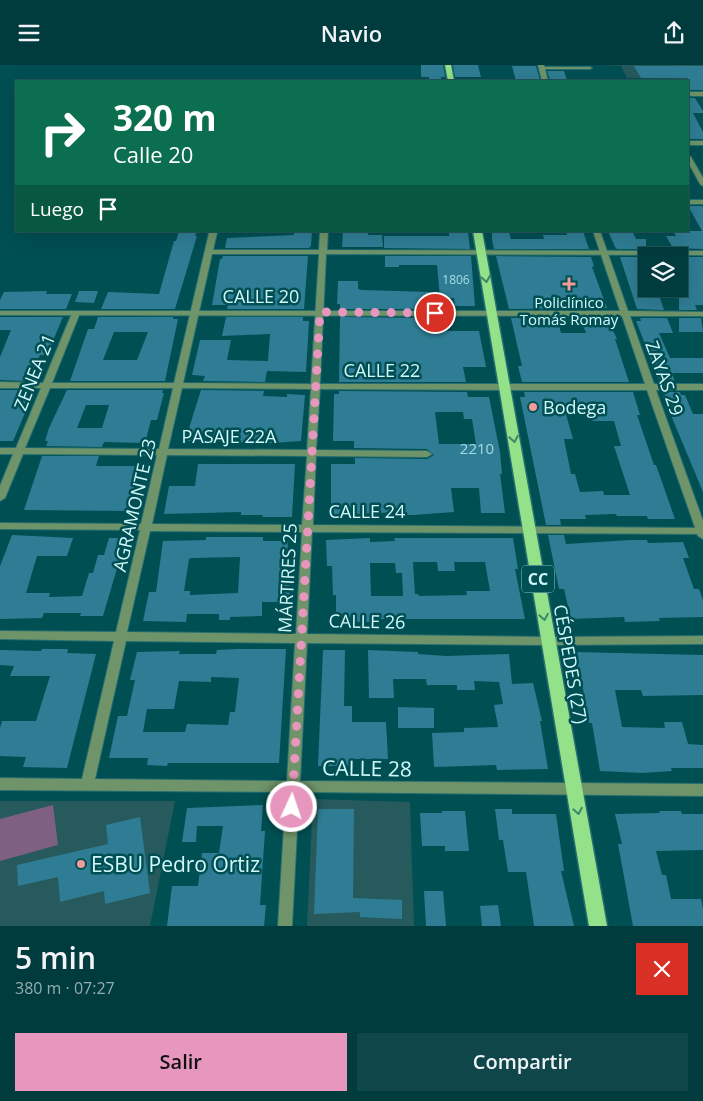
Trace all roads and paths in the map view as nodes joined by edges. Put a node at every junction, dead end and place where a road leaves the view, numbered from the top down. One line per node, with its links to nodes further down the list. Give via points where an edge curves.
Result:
1 (448, 65): 4 (main road)
2 (542, 66): 3 (lane); 5 (street)
3 (590, 68)
4 (451, 80)
5 (545, 80)
6 (689, 94): 7 (street)
7 (703, 94)
8 (689, 143): 9 (street)
9 (703, 143)
10 (689, 159): 11 (street)
11 (703, 185)
12 (689, 202): 13 (street)
13 (703, 202)
14 (324, 232): 19 (street, MÁRTIRES 25)
15 (478, 232): 20 (main road, CÉSPEDES (27) / CC)
16 (596, 232): 21 (street, ZAYAS 29)
17 (213, 233): 18 (street, AGRAMONTE 23)
18 (209, 252): 19 (street); 26 (street, AGRAMONTE 23)
19 (323, 253): 20 (street); 23 (street, MÁRTIRES 25)
20 (481, 253): 21 (street); 27 (main road, CÉSPEDES (27) / CC, one-way to 27)
21 (604, 253): 22 (street); 28 (street, ZAYAS 29)
22 (703, 253)
23 (320, 312): 26 (street, CALLE 20); 27 (street, CALLE 20); 33 (street, MÁRTIRES 25)
24 (0, 313): 25 (street, CALLE 20)
25 (76, 313): 26 (street, CALLE 20); 31 (street, ZENEA 21)
26 (195, 313): 32 (street, AGRAMONTE 23)
27 (492, 313): 28 (street, CALLE 20); 34 (main road, CÉSPEDES (27) / CC)
28 (624, 314): 29 (street, CALLE 20); 35 (street, ZAYAS 29)
29 (703, 314)
30 (0, 385): 31 (street, CALLE 22)
31 (46, 385): 32 (street, CALLE 22); 38 (street, ZENEA 21)
32 (178, 385): 33 (street, CALLE 22); 39 (street, AGRAMONTE 23)
33 (316, 386): 34 (street, CALLE 22); 40 (street, MÁRTIRES 25)
34 (504, 387): 35 (street, CALLE 22); 46 (main road, CÉSPEDES (27) / CC, one-way to 46)
35 (651, 387): 36 (street, CALLE 22); 47 (street, ZAYAS 29)
36 (703, 387)
37 (0, 451): 38 (street, PASAJE 22A)
38 (19, 451): 39 (street, PASAJE 22A); 42 (street, ZENEA 21)
39 (163, 452): 40 (street, PASAJE 22A); 44 (street, AGRAMONTE 23)
40 (312, 453): 41 (street, PASAJE 22A); 45 (street, MÁRTIRES 25)
41 (427, 454)
42 (0, 498)
43 (0, 526): 44 (street, CALLE 24)
44 (146, 527): 45 (street, CALLE 24); 49 (street, AGRAMONTE 23)
45 (308, 528): 46 (street, CALLE 24); 50 (street, MÁRTIRES 25)
46 (529, 529): 47 (street, CALLE 24); 52 (main road, CÉSPEDES (27) / CC, one-way to 52)
47 (702, 533)
48 (0, 635): 49 (street, CALLE 26)
49 (121, 636): 50 (street, CALLE 26); 54 (street, AGRAMONTE 23)
50 (301, 638): 52 (street, CALLE 26); 55 (street, MÁRTIRES 25)
51 (703, 640): 52 (street, CALLE 26)
52 (548, 641): 56 (main road, CÉSPEDES (27) / CC)
53 (0, 783): 54 (street, CALLE 28)
54 (87, 785): 55 (street, CALLE 28)
55 (293, 787): 56 (street, CALLE 28); 58 (street, MÁRTIRES 25)
56 (574, 790): 57 (street, CALLE 28); 59 (main road, CÉSPEDES (27) / CC, one-way to 59)
57 (703, 790)
58 (285, 926)
59 (598, 926)

